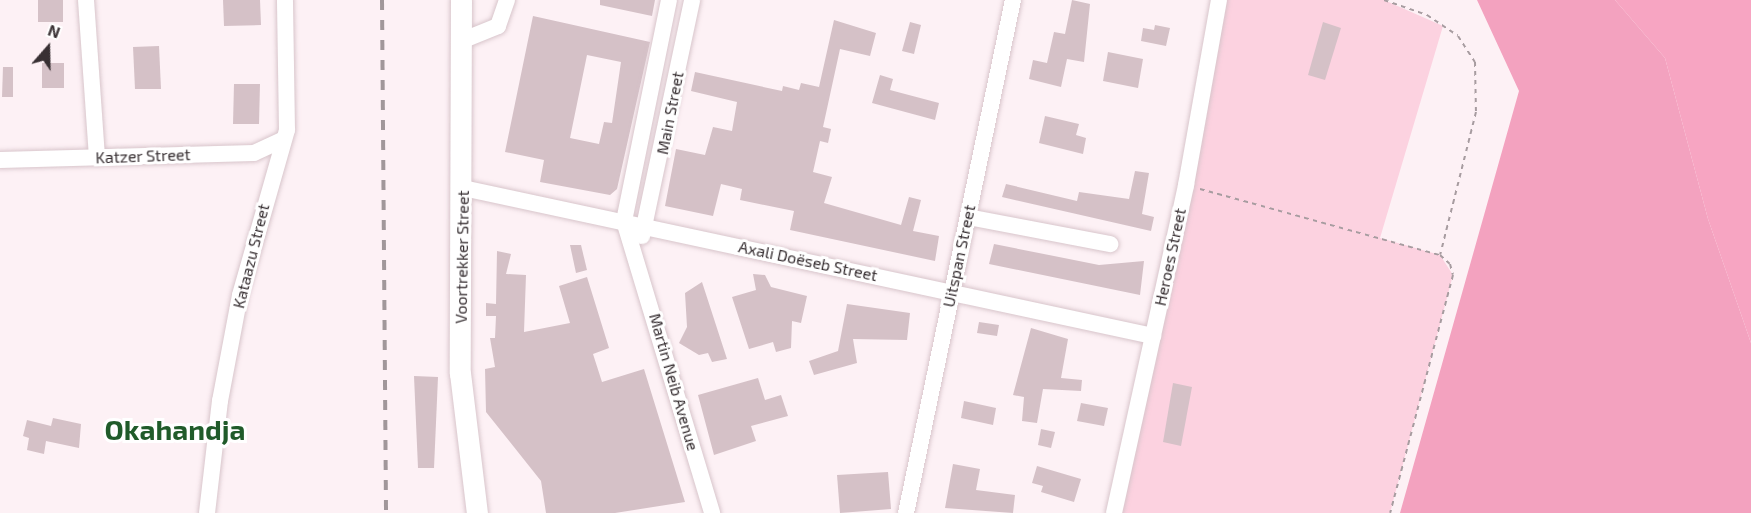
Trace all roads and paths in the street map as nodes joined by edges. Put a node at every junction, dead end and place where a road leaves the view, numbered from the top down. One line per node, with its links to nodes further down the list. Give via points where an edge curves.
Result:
1 (86, 0): 12 (street)
2 (285, 0): 11 (street, Kataazu Street, via 289,117)
3 (461, 0): 10 (main road, Voortrekker Street)
4 (507, 0): 10 (street, via 498,26)
5 (669, 0): 17 (street, Main Street)
6 (692, 0): 18 (street, Main Street)
7 (1013, 0): 16 (street, Uitspan Street)
8 (1219, 0): 14 (street, Heroes Street)
9 (1384, 0): 21 (path, via 1427,15 1458,36 1475,62 1476,112)
10 (461, 41): 15 (main road, Voortrekker Street)
11 (282, 140): 12 (street, Katzer Street, via 254,153); 24 (street, Kataazu Street, via 240,295 220,401)
12 (96, 158): 13 (street, Katzer Street)
13 (0, 160)
14 (1186, 185): 21 (path); 23 (street, Heroes Street)
15 (463, 188): 17 (street, Axali Doëseb Street); 25 (main road, Voortrekker Street, via 460,373)
16 (968, 217): 19 (street); 22 (street, Uitspan Street)
17 (624, 221): 18 (street, Axali Doëseb Street); 20 (street, Martin Neib Avenue)
18 (647, 226): 20 (street); 22 (street, Axali Doëseb Street)
19 (1110, 244)
20 (635, 250): 26 (street, Martin Neib Avenue)
21 (1440, 255): 29 (path, via 1453,275)
22 (951, 292): 23 (street, Axali Doëseb Street); 27 (street, Uitspan Street)
23 (1153, 336): 28 (street, Heroes Street)
24 (207, 513)
25 (477, 513)
26 (712, 513)
27 (906, 513)
28 (1114, 513)
29 (1390, 513)

